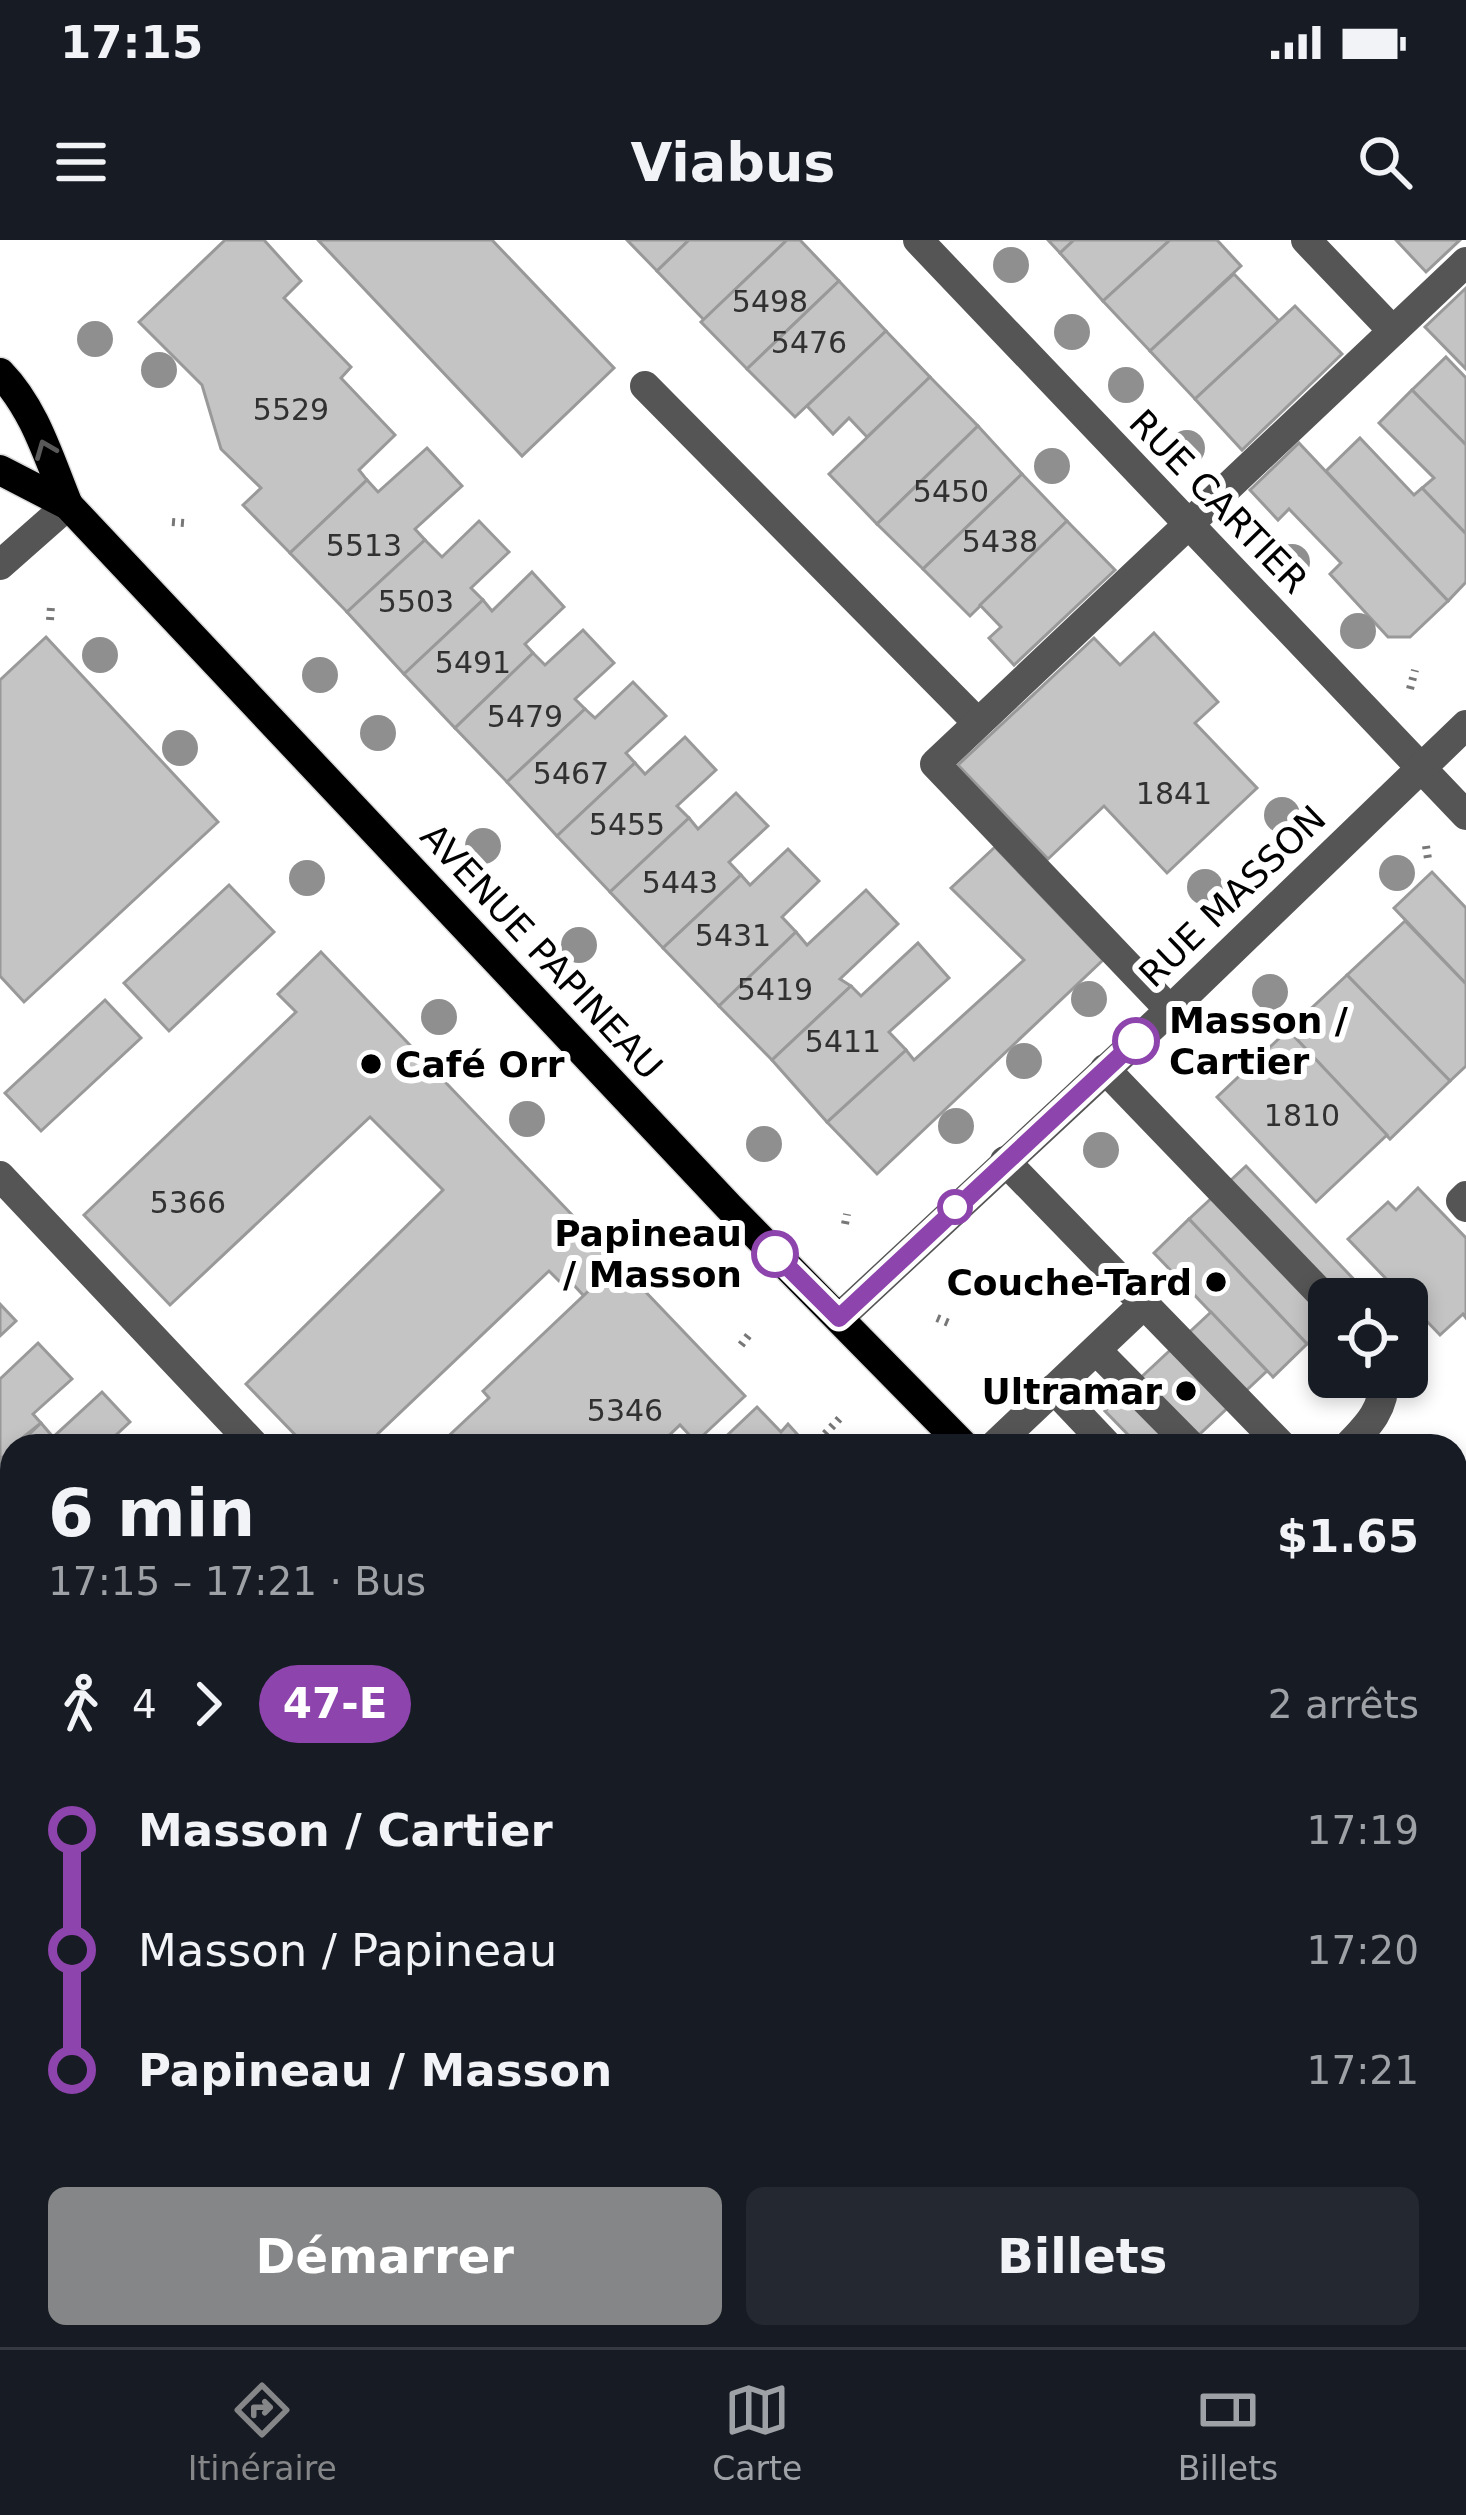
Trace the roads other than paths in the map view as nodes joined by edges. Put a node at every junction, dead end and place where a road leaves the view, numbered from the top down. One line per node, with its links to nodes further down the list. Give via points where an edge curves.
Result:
1 (918, 240): 9 (street, RUE CARTIER)
2 (1306, 240): 4 (street)
3 (1466, 262): 4 (street)
4 (1393, 331): 9 (street)
5 (0, 373): 8 (main road, AVENUE PAPINEAU, one-way to 5, via 20,394)
6 (646, 386): 11 (street)
7 (0, 470): 8 (main road, AVENUE PAPINEAU)
8 (68, 505): 10 (street); 23 (main road, AVENUE PAPINEAU)
9 (1188, 526): 11 (street); 13 (street, RUE CARTIER)
10 (0, 565)
11 (977, 722): 15 (street, via 935,764)
12 (1466, 724): 13 (street, RUE MASSON)
13 (1419, 768): 14 (street, RUE CARTIER); 15 (street, RUE MASSON)
14 (1466, 815)
15 (1170, 1010): 16 (street, RUE MASSON)
16 (1105, 1069): 17 (street, RUE MASSON); 21 (street)
17 (1005, 1161): 22 (street); 23 (street, RUE MASSON)
18 (0, 1176): 27 (street)
19 (1466, 1196): 20 (street)
20 (1466, 1207)
21 (1308, 1280)
22 (1144, 1304): 24 (street); 32 (street)
23 (839, 1318): 28 (main road, AVENUE PAPINEAU)
24 (1096, 1350): 25 (street); 31 (street)
25 (1054, 1389): 29 (street); 30 (street)
26 (1382, 1398): 33 (street)
27 (244, 1434)
28 (952, 1434)
29 (1007, 1434)
30 (1097, 1434)
31 (1179, 1434)
32 (1263, 1434)
33 (1360, 1434)

